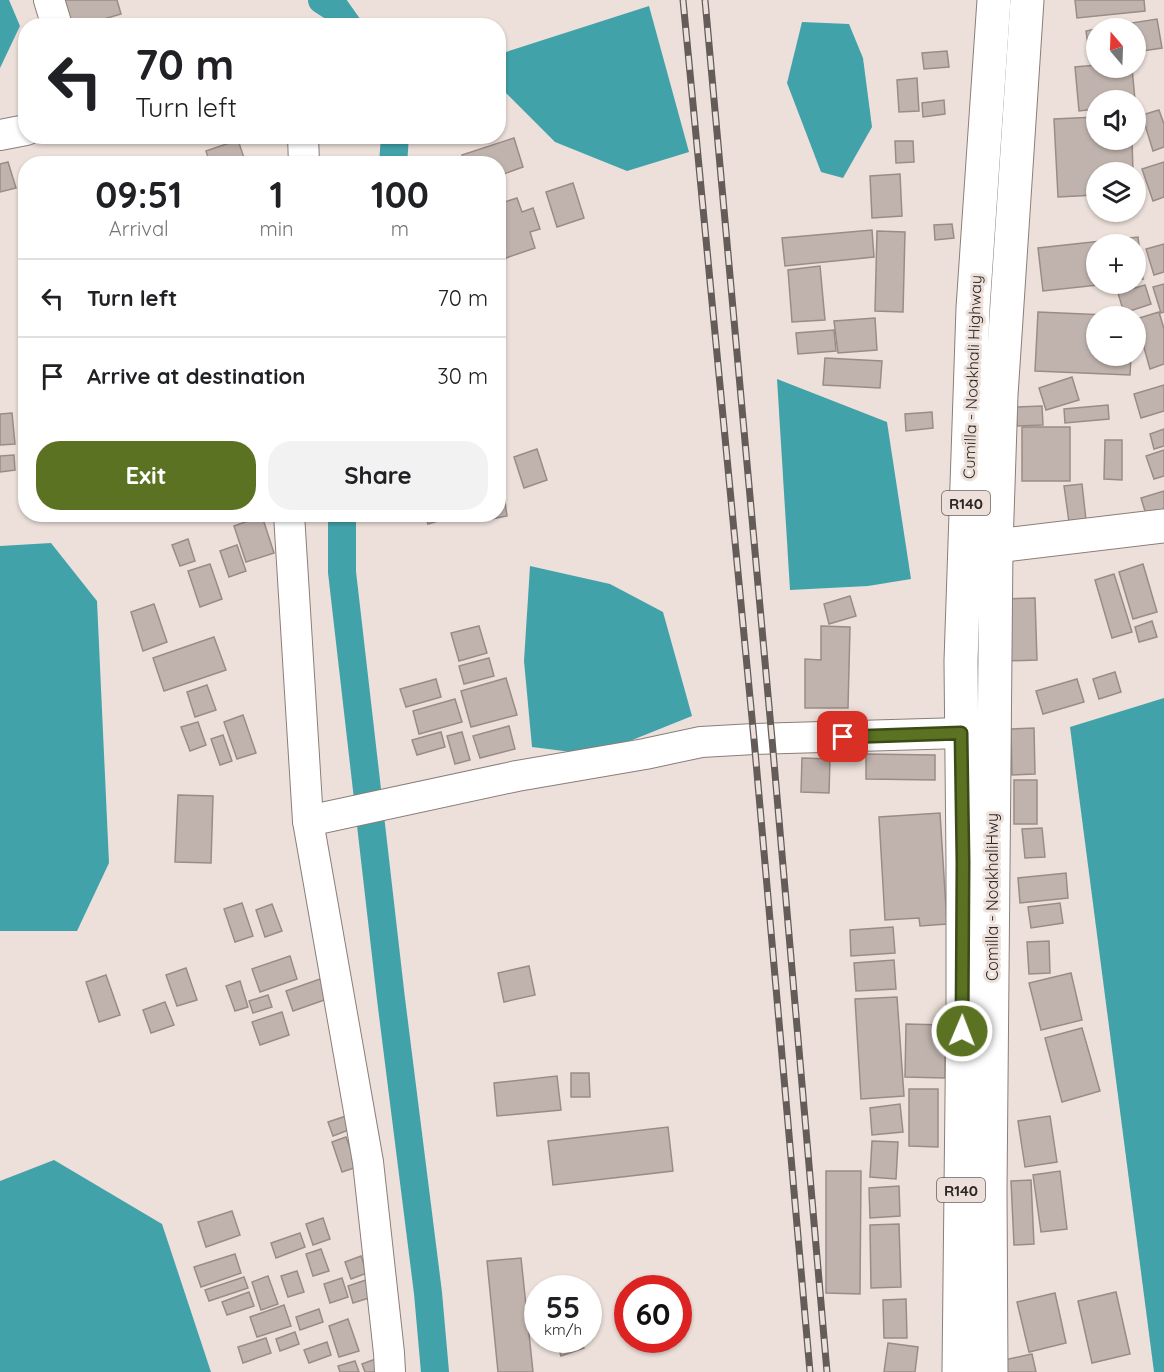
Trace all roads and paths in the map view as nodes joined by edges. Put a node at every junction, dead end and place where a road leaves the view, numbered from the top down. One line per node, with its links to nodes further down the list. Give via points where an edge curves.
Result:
1 (49, 0): 4 (street)
2 (994, 0): 10 (main road, Cumilla - Noakhali Highway / R140, via 973,308)
3 (1027, 0): 9 (main road, Cumilla - Noakhali Highway / R140, via 1001,395)
4 (55, 18)
5 (18, 132): 6 (street)
6 (0, 135)
7 (290, 522): 11 (street)
8 (1164, 526): 9 (main road)
9 (996, 546): 14 (main road, Comilla - NoakhaliHwy / R140)
10 (961, 733): 11 (street, via 701,742 517,776); 13 (main road, Cumilla - Noakhali Highway / R140)
11 (314, 820): 12 (street, via 368,1162)
12 (390, 1372)
13 (959, 1372)
14 (991, 1372)

